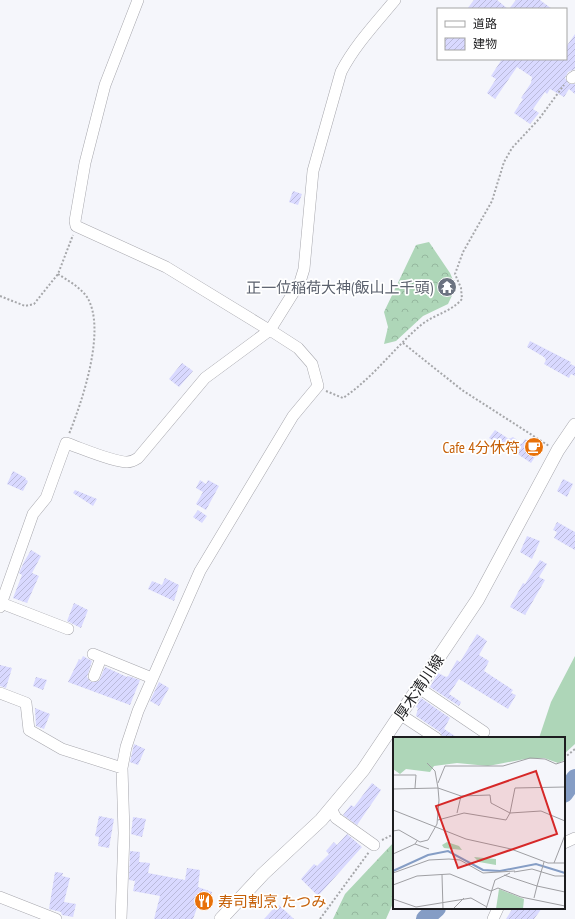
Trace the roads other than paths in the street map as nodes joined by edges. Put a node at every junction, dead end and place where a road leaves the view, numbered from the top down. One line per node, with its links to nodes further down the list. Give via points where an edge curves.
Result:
1 (138, 0): 3 (street, via 106,85 85,164 76,226 166,267)
2 (395, 0): 3 (street, via 368,32 341,72 313,171 304,269 300,282)
3 (269, 330): 5 (street, via 205,378 133,461 116,460 66,443 46,498 33,514); 8 (street, via 298,348 312,364 318,386 293,416 200,571)
4 (575, 425): 9 (main road, 厚木清川線, via 558,450 478,599)
5 (1, 605): 6 (street)
6 (68, 629)
7 (94, 676): 8 (street, via 97,656)
8 (152, 678): 14 (street, via 126,746)
9 (419, 688): 11 (main road, 厚木清川線); 12 (street)
10 (0, 693): 14 (street, via 26,703 29,730 62,749)
11 (401, 715): 13 (street); 15 (main road, 厚木清川線)
12 (484, 732)
13 (434, 737)
14 (122, 768): 22 (street, via 124,833)
15 (332, 809): 18 (street, via 336,818); 23 (main road, 厚木清川線, via 263,874)
16 (575, 838): 17 (street)
17 (565, 843)
18 (374, 845)
19 (0, 896): 21 (street)
20 (498, 909): 24 (street)
21 (56, 919)
22 (121, 919)
23 (221, 919)
24 (493, 919)

